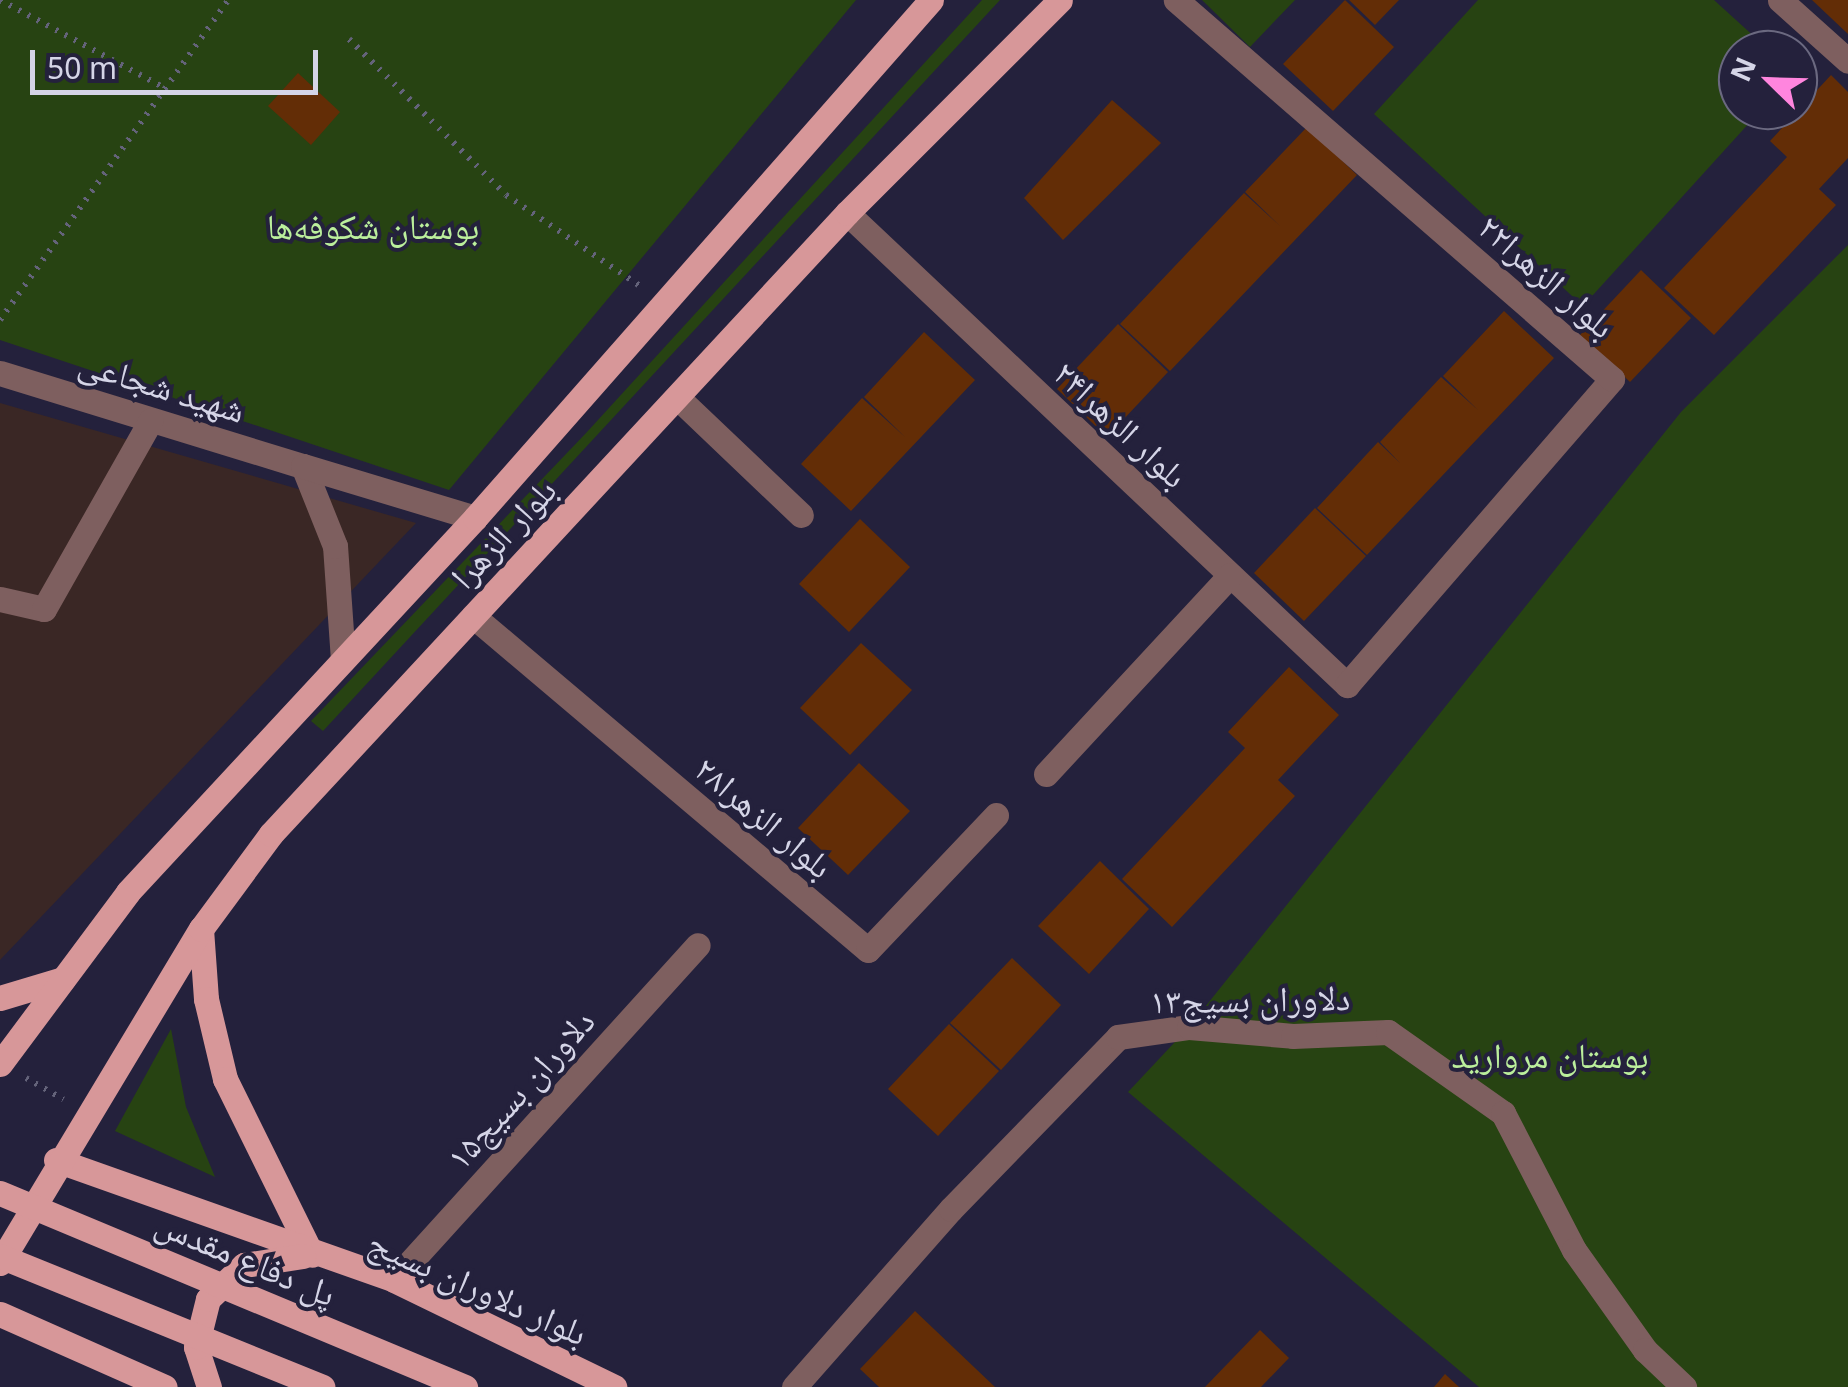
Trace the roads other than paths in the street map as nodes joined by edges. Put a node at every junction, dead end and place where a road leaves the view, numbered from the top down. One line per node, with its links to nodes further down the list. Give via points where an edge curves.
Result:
1 (931, 0): 12 (main road, بلوار الزهرا)
2 (1060, 0): 6 (main road, بلوار الزهرا)
3 (1176, 0): 17 (street, بلوار الزهرا۲۲, via 1612,379)
4 (1780, 0): 5 (street)
5 (1848, 61)
6 (847, 213): 8 (main road, بلوار الزهرا); 13 (street, بلوار الزهرا۲۴)
7 (0, 374): 9 (street, شهید شجاعی)
8 (676, 397): 11 (street); 15 (main road, بلوار الزهرا)
9 (151, 420): 10 (street, شهید شجاعی); 14 (street, via 44,609)
10 (303, 466): 12 (street, شهید شجاعی); 16 (street, via 335,546)
11 (801, 515)
12 (475, 518): 16 (main road, بلوار الزهرا)
13 (1230, 575): 17 (street, بلوار الزهرا۲۴); 18 (street)
14 (0, 599)
15 (473, 616): 19 (street, بلوار الزهرا۲۸, via 868,950); 20 (main road, بلوار الزهرا, via 271,834)
16 (343, 660): 22 (main road, بلوار الزهرا, via 128,892)
17 (1348, 685)
18 (1046, 774)
19 (996, 815)
20 (200, 929): 25 (main road, بلوار الزهرا); 27 (main road, via 206,1000 225,1079)
21 (698, 945): 29 (street, دلاوران بسیج۱۵)
22 (63, 979): 23 (main road); 24 (main road, بلوار الزهرا)
23 (0, 998)
24 (0, 1064)
25 (56, 1160): 27 (main road, بلوار دلاوران بسیج); 28 (main road, بلوار الزهرا)
26 (0, 1192): 34 (main road, پل دفاع مقدس, bridge)
27 (312, 1255): 29 (main road, بلوار دلاوران بسیج); 32 (main road, via 260,1259 218,1285 197,1331)
28 (0, 1260): 33 (main road, bridge)
29 (394, 1280): 35 (main road, بلوار دلاوران بسیج)
30 (0, 1314): 31 (main road)
31 (165, 1387)
32 (209, 1387)
33 (322, 1387)
34 (466, 1387)
35 (614, 1387)
36 (794, 1387): 37 (street, دلاوران بسیج۱۳, via 950,1210 1118,1037 1189,1027 1293,1036 1388,1032 1502,1113 1574,1250 1644,1350)
37 (1684, 1387)

